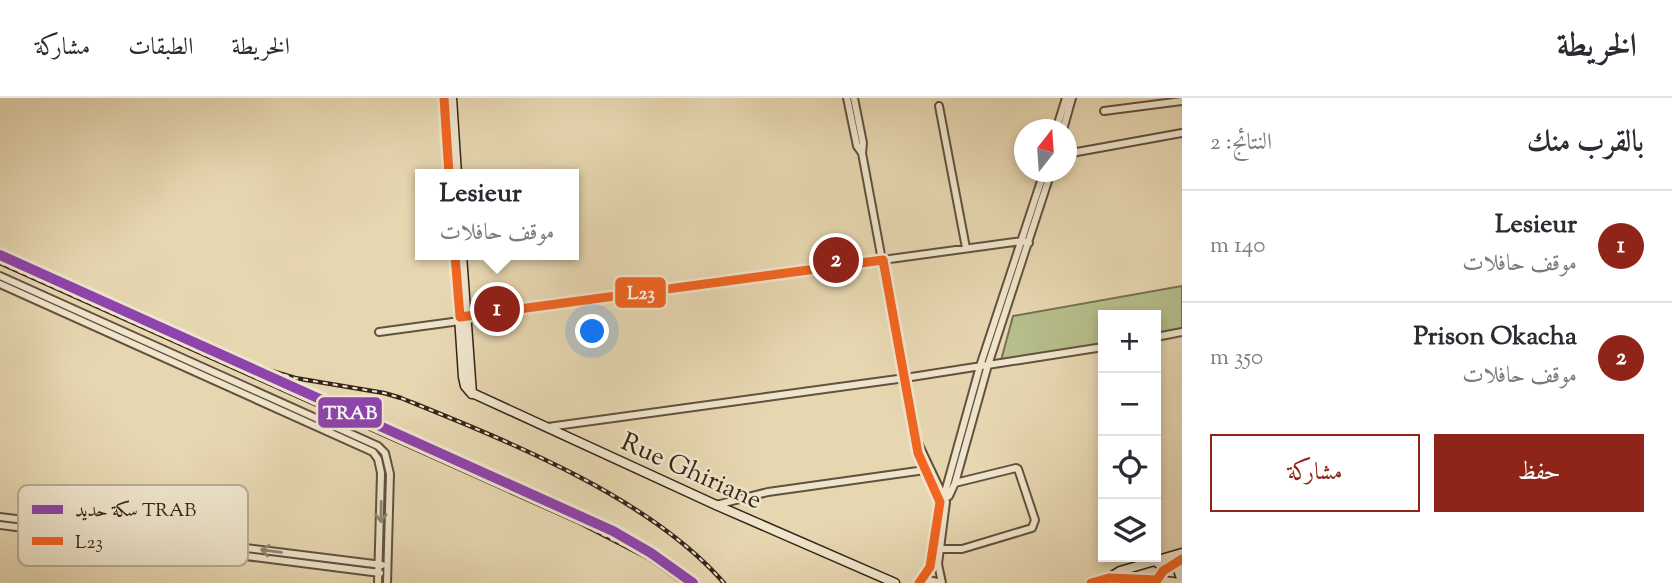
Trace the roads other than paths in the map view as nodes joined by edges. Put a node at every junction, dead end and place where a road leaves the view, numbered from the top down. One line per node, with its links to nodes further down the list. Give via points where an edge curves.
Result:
1 (443, 98): 15 (street)
2 (452, 98): 16 (street)
3 (848, 98): 14 (street)
4 (854, 98): 14 (street)
5 (1066, 98): 10 (street)
6 (1072, 98): 11 (street)
7 (1182, 101): 9 (street)
8 (939, 106): 20 (street)
9 (1104, 111)
10 (1059, 119)
11 (1066, 119)
12 (1182, 133): 13 (street)
13 (1077, 152)
14 (862, 153): 23 (street)
15 (449, 169)
16 (457, 169)
17 (1041, 182): 19 (street)
18 (1047, 182): 19 (street)
19 (1026, 242): 20 (street); 31 (street)
20 (966, 248): 23 (street)
21 (456, 260): 26 (street)
22 (462, 260): 26 (street)
23 (883, 260): 26 (street); 32 (street)
24 (0, 276): 35 (street, via 371,441)
25 (0, 284): 36 (street, via 369,448)
26 (462, 318): 27 (street); 33 (street, Rue Ghiriane, via 472,394)
27 (379, 332)
28 (1182, 332): 29 (street)
29 (1161, 336)
30 (1098, 348): 31 (street)
31 (984, 366): 32 (street); 38 (street); 39 (street)
32 (905, 378): 33 (street); 34 (street)
33 (546, 428): 40 (street, Rue Ghiriane)
34 (918, 442): 37 (street); 39 (street)
35 (388, 463): 36 (street); 53 (street)
36 (380, 465): 51 (street, one-way to 51)
37 (925, 470): 39 (street); 40 (street, via 768,492)
38 (955, 483): 39 (street, via 950,495); 46 (street, via 1016,468 1035,520 1032,528 962,549)
39 (942, 498): 46 (street, via 946,509); 57 (street, via 930,567)
40 (716, 505): 61 (street, Rue Ghiriane)
41 (0, 517): 42 (street)
42 (18, 519)
43 (0, 526): 44 (street)
44 (18, 528)
45 (248, 548): 51 (street, one-way to 45)
46 (939, 549): 62 (street)
47 (248, 556): 54 (street)
48 (1182, 557): 49 (street); 55 (street); 58 (street)
49 (1161, 561)
50 (1156, 562): 52 (street); 55 (street, via 1161,564)
51 (379, 564): 53 (street); 54 (street)
52 (1147, 565): 55 (street, via 1145,572); 56 (street)
53 (387, 569): 54 (street); 60 (street)
54 (379, 572): 59 (street)
55 (1158, 576): 56 (street); 58 (street)
56 (1109, 578): 63 (street)
57 (921, 581): 62 (street)
58 (1180, 582)
59 (378, 583)
60 (387, 583)
61 (895, 583)
62 (942, 583)
63 (1091, 583)

